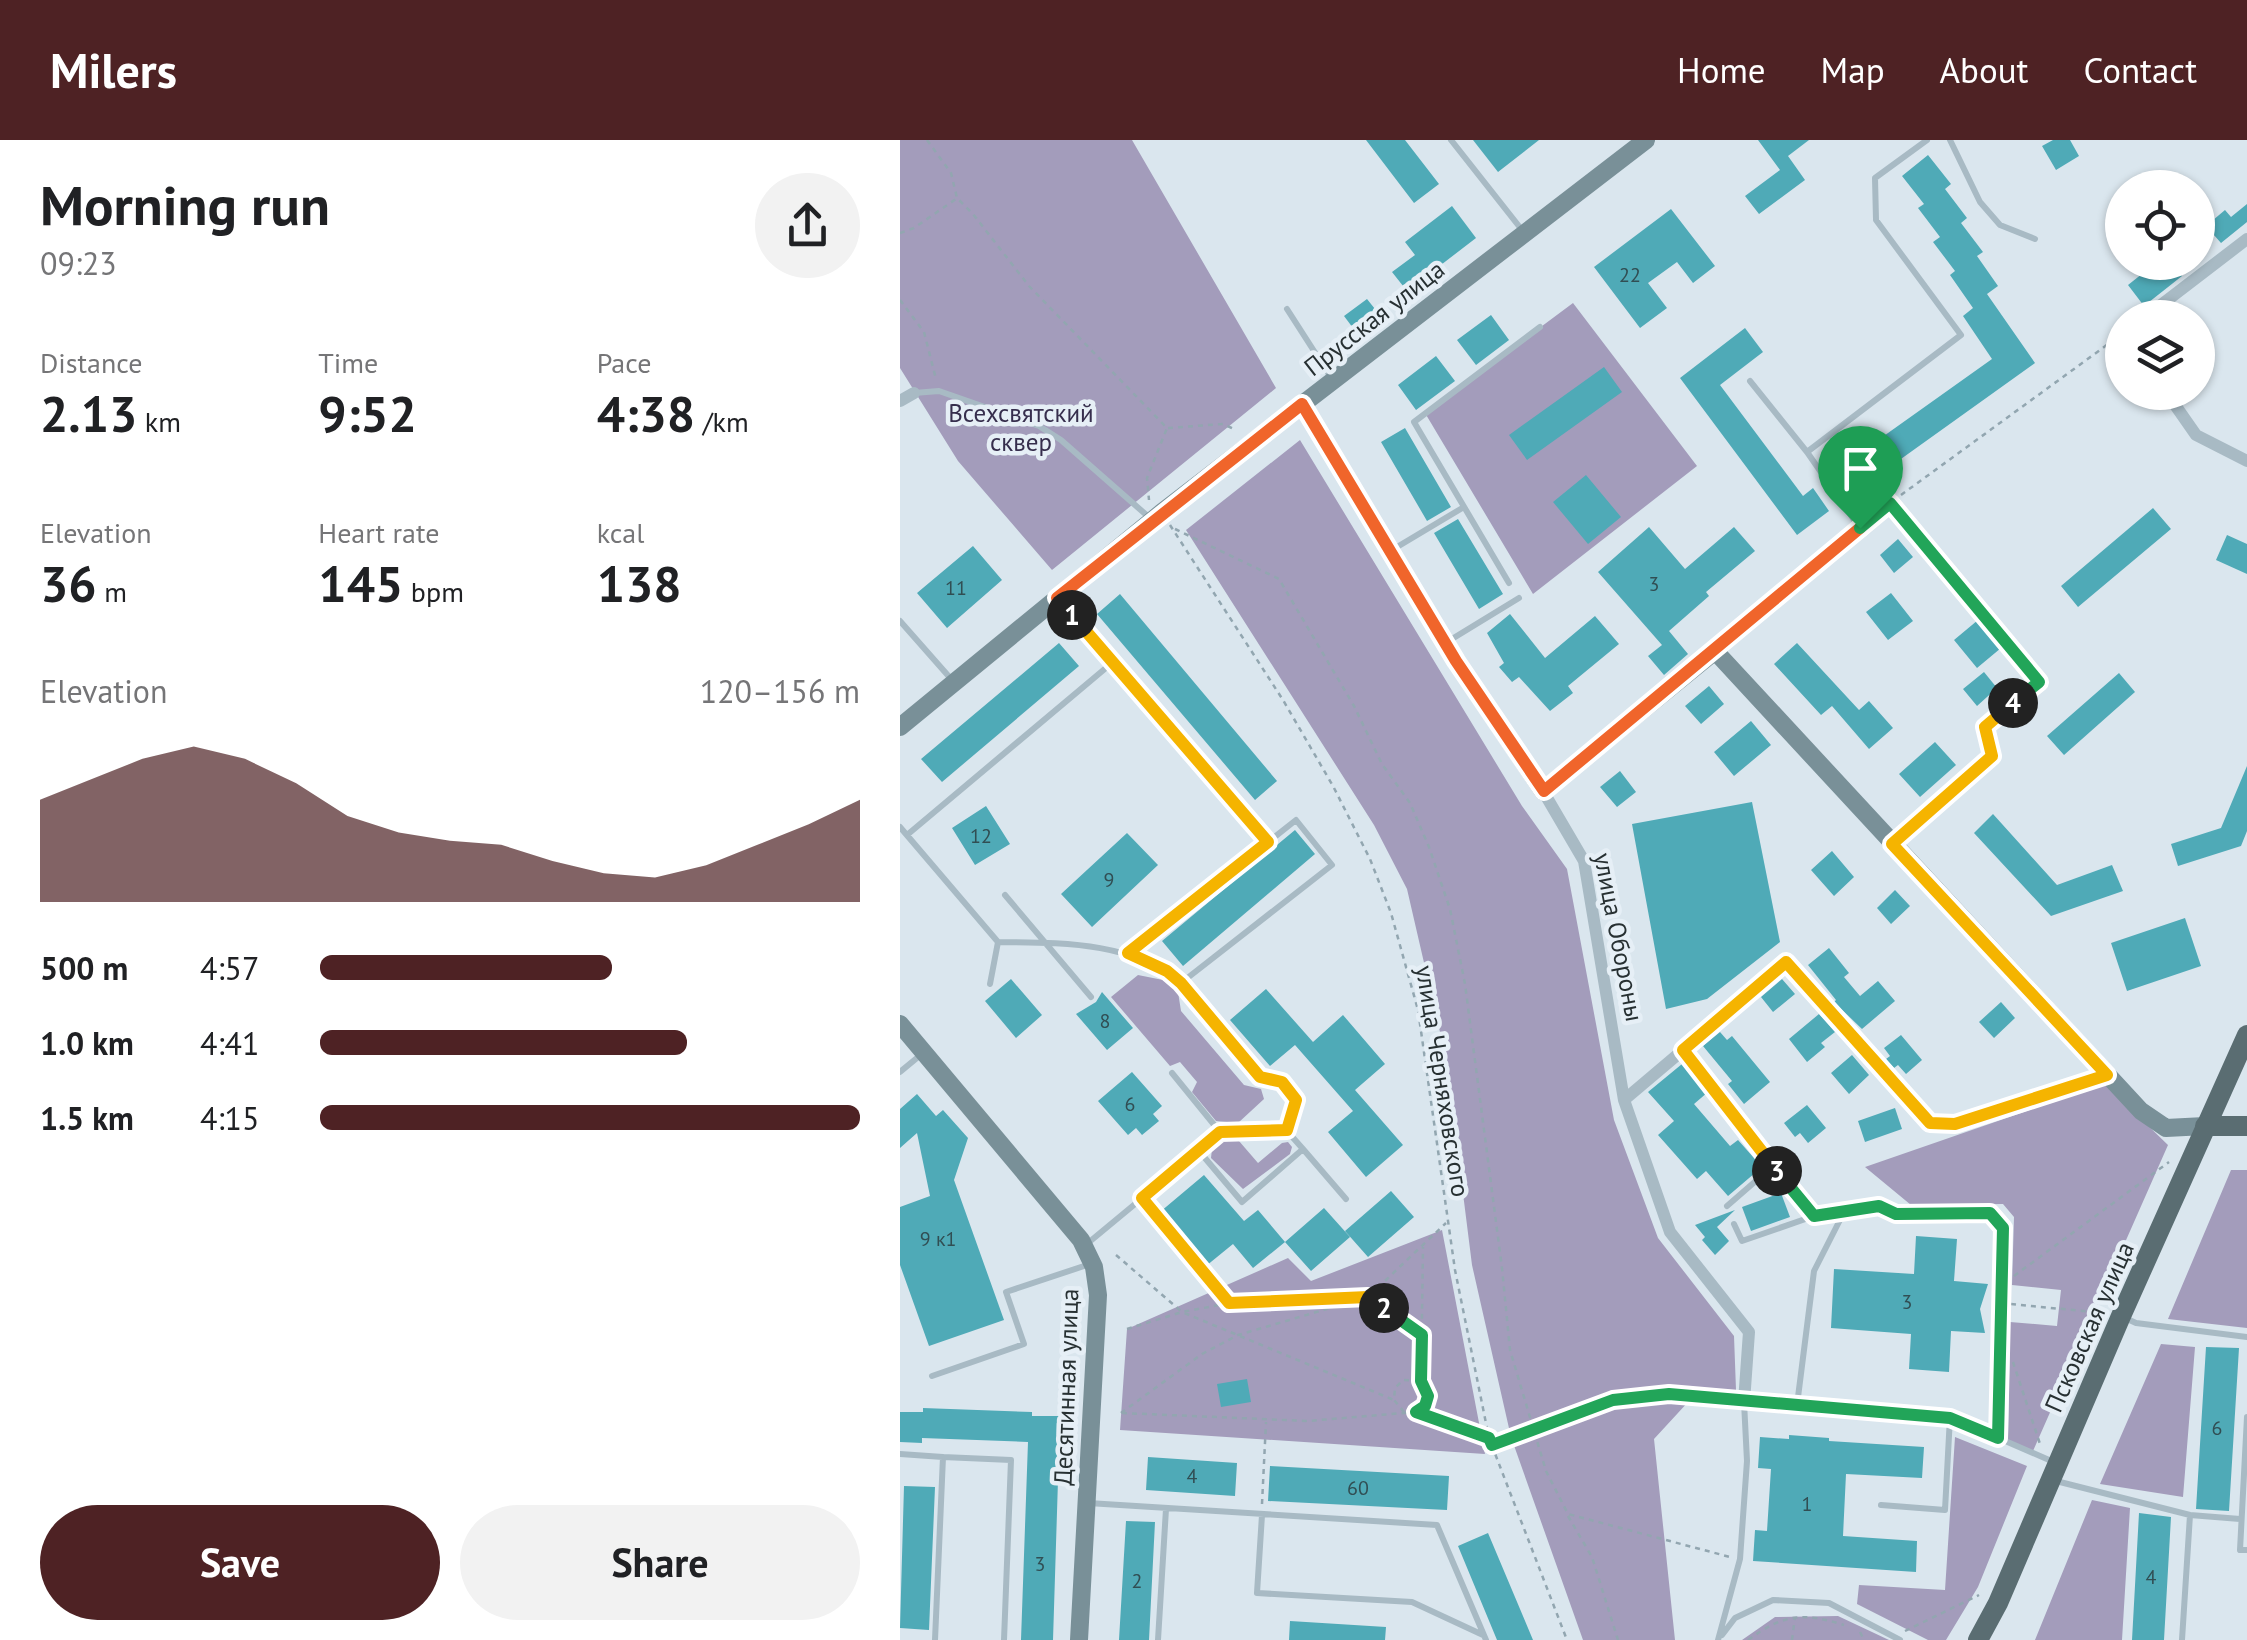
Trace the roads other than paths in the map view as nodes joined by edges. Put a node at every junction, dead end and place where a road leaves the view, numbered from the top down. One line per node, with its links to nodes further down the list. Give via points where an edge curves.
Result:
1 (1452, 140): 5 (lane)
2 (1646, 140): 5 (street, Прусская улица)
3 (1927, 140): 17 (lane, via 1875,178 1876,220 1961,336)
4 (1950, 140): 6 (lane, via 1980,202 2000,225)
5 (1524, 233): 11 (street, Прусская улица)
6 (2035, 239)
7 (2247, 239): 8 (street)
8 (2167, 300)
9 (1287, 310): 11 (lane)
10 (1540, 328): 20 (lane, via 1414,422)
11 (1333, 380): 15 (street, Прусская улица)
12 (1750, 381): 17 (lane)
13 (914, 393): 14 (street); 21 (lane, via 939,391 1039,426)
14 (900, 400)
15 (1302, 404): 21 (street, Прусская улица); 23 (street, улица Обороны)
16 (2179, 410): 18 (street, via 2196,434)
17 (1808, 452): 22 (lane)
18 (2247, 461)
19 (1890, 503): 22 (street); 32 (lane)
20 (1464, 507): 23 (lane); 24 (lane)
21 (1156, 517): 25 (street, Прусская улица)
22 (1860, 528): 29 (street)
23 (1391, 552): 28 (street, улица Обороны)
24 (1509, 584)
25 (1057, 598): 30 (lane); 31 (street, Прусская улица)
26 (1518, 598): 28 (lane)
27 (900, 620): 31 (lane)
28 (1446, 643): 34 (street, улица Обороны)
29 (1715, 652): 34 (street); 38 (street)
30 (1113, 662): 36 (lane); 37 (lane)
31 (954, 682): 33 (street, Прусская улица)
32 (2039, 682): 38 (street, via 1985,727 1992,756)
33 (900, 727)
34 (1544, 791): 53 (street, улица Обороны, via 1584,862)
35 (900, 827): 36 (lane)
36 (907, 835): 40 (lane)
37 (1268, 842): 42 (lane); 43 (lane, via 1296,820 1332,864)
38 (1892, 844): 52 (street)
39 (1005, 894): 41 (lane)
40 (998, 942): 41 (lane); 44 (lane)
41 (1046, 943): 42 (lane); 45 (lane)
42 (1128, 953): 43 (lane)
43 (1181, 983): 56 (lane, via 1260,1077 1282,1082 1296,1100)
44 (990, 984)
45 (1091, 997)
46 (900, 1024): 49 (street)
47 (2247, 1035): 54 (main road, Псковская улица)
48 (1683, 1050): 52 (street, via 1786,962 1930,1123 1955,1124); 53 (street); 60 (lane)
49 (924, 1052): 50 (lane); 66 (street)
50 (900, 1072)
51 (1172, 1073): 57 (lane)
52 (2107, 1075): 54 (street, via 2159,1125)
53 (1624, 1100): 70 (street, улица Обороны, via 1670,1232 1748,1332)
54 (2206, 1126): 55 (main road); 67 (main road, Псковская улица)
55 (2247, 1126)
56 (1287, 1130): 57 (lane); 58 (lane)
57 (1220, 1132): 59 (lane)
58 (1303, 1149): 59 (lane, via 1242,1202); 61 (lane)
59 (1199, 1151): 66 (lane)
60 (1773, 1166): 62 (lane); 64 (lane)
61 (1346, 1199)
62 (1727, 1206)
63 (1844, 1210): 64 (lane); 71 (lane, via 1814,1271); 74 (lane, via 1990,1213 2003,1228)
64 (1814, 1216): 65 (lane, via 1742,1241)
65 (1734, 1224)
66 (1088, 1254): 69 (lane, via 1006,1292 1024,1344); 78 (street, Десятинная улица, via 1098,1295)
67 (2112, 1315): 68 (lane); 77 (main road, Псковская улица)
68 (2247, 1337)
69 (932, 1376)
70 (1744, 1402): 71 (lane); 91 (lane, via 1740,1560)
71 (1797, 1405): 73 (lane)
72 (2247, 1417): 83 (lane)
73 (1950, 1418): 74 (lane); 79 (lane, via 1945,1510)
74 (1998, 1438): 77 (lane)
75 (900, 1454): 76 (lane)
76 (943, 1457): 87 (lane); 88 (lane, via 1010,1460)
77 (2050, 1465): 82 (lane); 92 (main road, Псковская улица)
78 (1086, 1503): 80 (lane); 89 (street, Десятинная улица)
79 (1881, 1505)
80 (1166, 1509): 81 (lane); 90 (lane)
81 (1262, 1515): 85 (lane, via 1437,1525); 85 (lane, via 1257,1593 1412,1602)
82 (2190, 1516): 83 (lane); 93 (lane)
83 (2240, 1520): 84 (lane, via 2240,1550)
84 (2247, 1550)
85 (1485, 1638)
86 (1897, 1638): 91 (lane, via 1829,1602 1774,1600 1735,1618)
87 (935, 1640)
88 (1004, 1640)
89 (1079, 1640)
90 (1158, 1640)
91 (1718, 1640)
92 (1978, 1640)
93 (2182, 1640)

